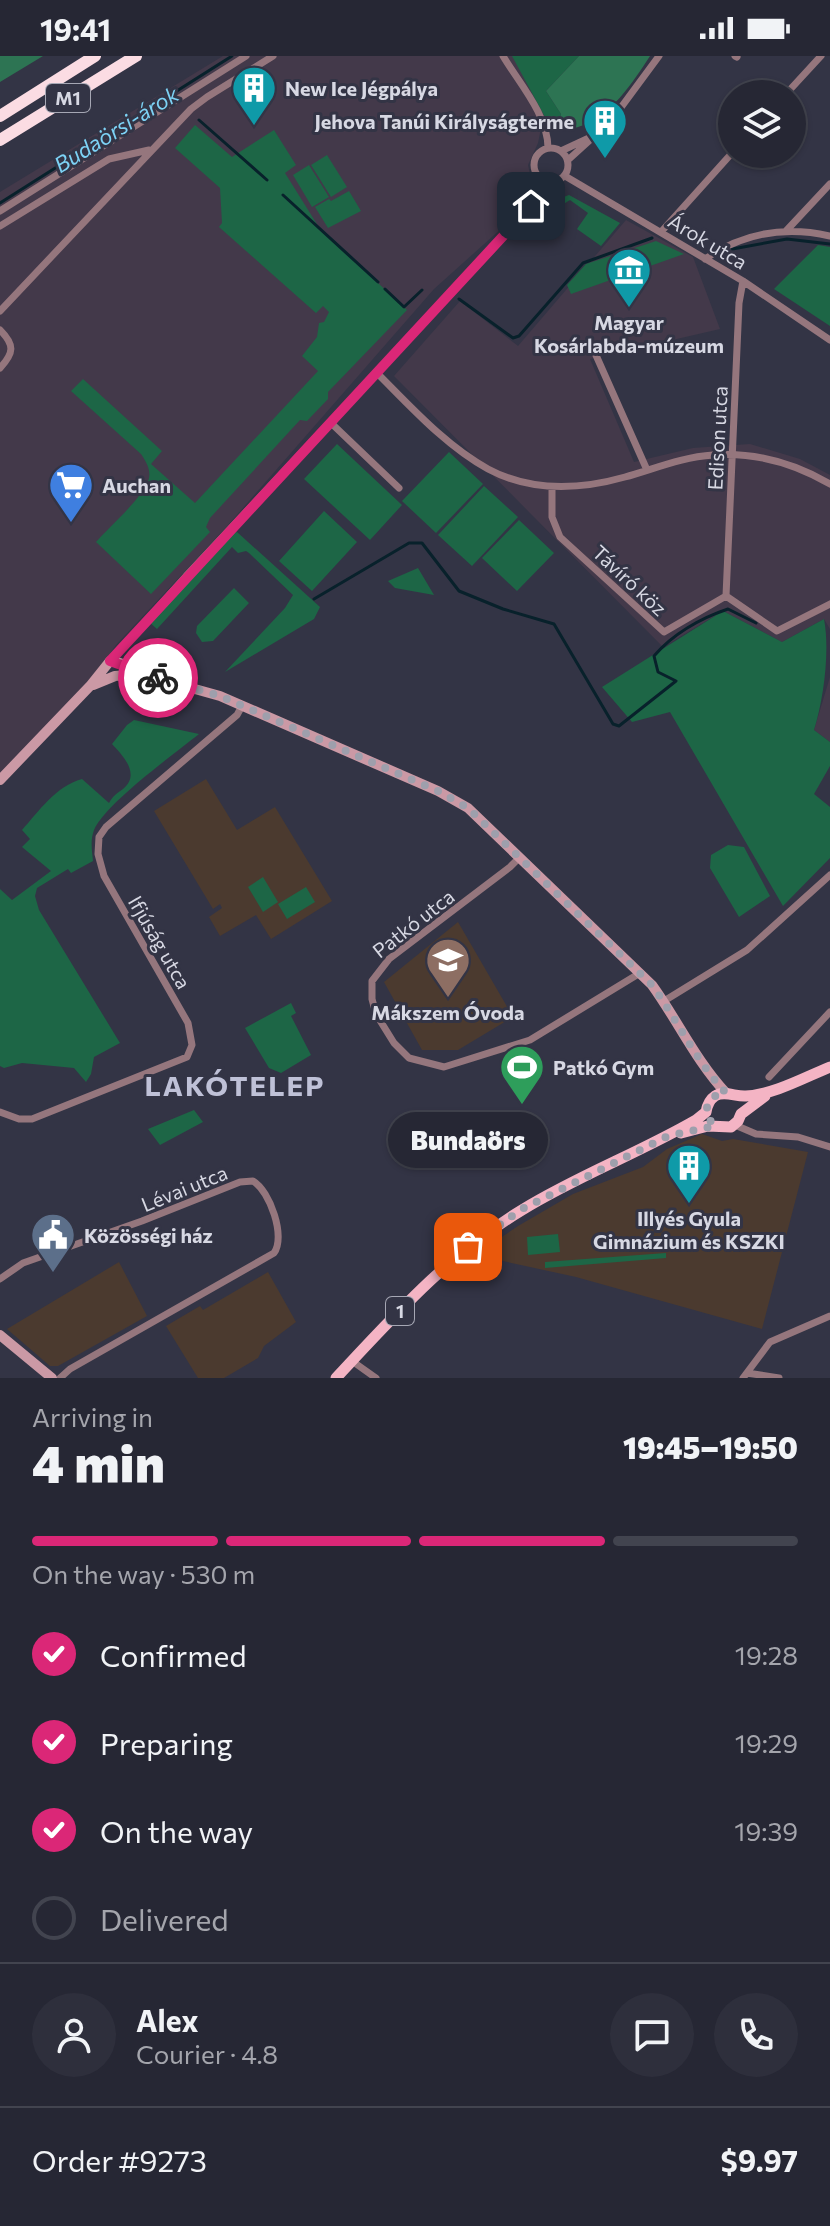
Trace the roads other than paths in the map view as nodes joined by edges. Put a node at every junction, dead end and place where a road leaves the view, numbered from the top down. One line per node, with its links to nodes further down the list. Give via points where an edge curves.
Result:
1 (95, 56): 9 (highway, M1)
2 (136, 56): 11 (highway, M1)
3 (246, 56): 22 (street)
4 (273, 56): 12 (street, via 207,97)
5 (503, 56): 13 (street, via 544,125)
6 (659, 56): 10 (street, via 611,121)
7 (821, 56): 8 (street)
8 (799, 80)
9 (0, 116)
10 (594, 135): 14 (street); 15 (street)
11 (0, 140)
12 (153, 148): 23 (street, via 109,159); 29 (street)
13 (548, 148): 14 (street); 17 (street, via 536,155)
14 (561, 151): 15 (street)
15 (568, 160): 18 (street)
16 (719, 168): 25 (street)
17 (534, 171): 19 (street); 21 (street, via 537,185)
18 (565, 176): 19 (street); 25 (street, Árok utca)
19 (550, 183): 21 (street)
20 (830, 184): 24 (street)
21 (531, 206): 34 (street)
22 (0, 211)
23 (0, 226)
24 (786, 231): 26 (street); 27 (street, via 761,233)
25 (661, 232): 27 (street, Árok utca)
26 (830, 236)
27 (705, 259): 28 (street, Árok utca)
28 (743, 281): 31 (street, Árok utca); 36 (street, Edison utca)
29 (0, 312)
30 (0, 330): 33 (street, via 13,350)
31 (830, 340)
32 (591, 344): 37 (street)
33 (0, 368)
34 (377, 373): 35 (street); 40 (street, via 453,445 488,469)
35 (330, 422): 39 (street); 43 (street)
36 (733, 455): 37 (street, via 679,460); 38 (street, via 783,462); 41 (street, Edison utca)
37 (647, 470): 40 (street, via 590,485)
38 (830, 484)
39 (399, 488)
40 (552, 488): 41 (street, Távíró köz, via 552,517 560,537 664,632)
41 (726, 596): 42 (street, via 777,631)
42 (830, 604)
43 (110, 661): 44 (street); 45 (street)
44 (141, 674): 45 (street, via 115,676); 46 (street, via 203,689)
45 (90, 686): 47 (street)
46 (242, 706): 48 (street, via 454,799); 59 (street, Ifjúság utca, via 99,837 104,876 188,1023 192,1045 187,1057 32,1119)
47 (0, 780)
48 (520, 857): 50 (street); 50 (street, Patkó utca, via 377,972 371,990 376,1014 409,1058 444,1067 507,1049)
49 (830, 875): 51 (street, via 747,950)
50 (640, 973): 51 (street)
51 (664, 1001): 54 (street)
52 (830, 1012): 55 (street)
53 (830, 1067): 56 (main road)
54 (706, 1072): 57 (street); 58 (street)
55 (769, 1077)
56 (771, 1091): 57 (main road); 61 (main road)
57 (730, 1095): 58 (main road); 61 (main road, via 741,1107)
58 (712, 1098): 60 (main road)
59 (0, 1112)
60 (706, 1112): 62 (main road); 63 (main road, 1)
61 (738, 1119): 62 (main road, 1, via 726,1129); 64 (street, via 756,1134 798,1137)
62 (715, 1126): 63 (main road, 1)
63 (668, 1136): 68 (main road, 1, via 532,1204 488,1233 430,1280)
64 (830, 1147)
65 (0, 1279): 71 (street, Lévai utca, via 23,1263 240,1182 253,1181 268,1196 279,1238 274,1253)
66 (830, 1316): 69 (street, via 770,1342)
67 (0, 1335): 70 (street)
68 (352, 1361): 72 (main road, 1); 73 (street)
69 (745, 1376): 74 (street)
70 (52, 1378)
71 (60, 1378)
72 (336, 1378)
73 (376, 1378)
74 (779, 1378)

